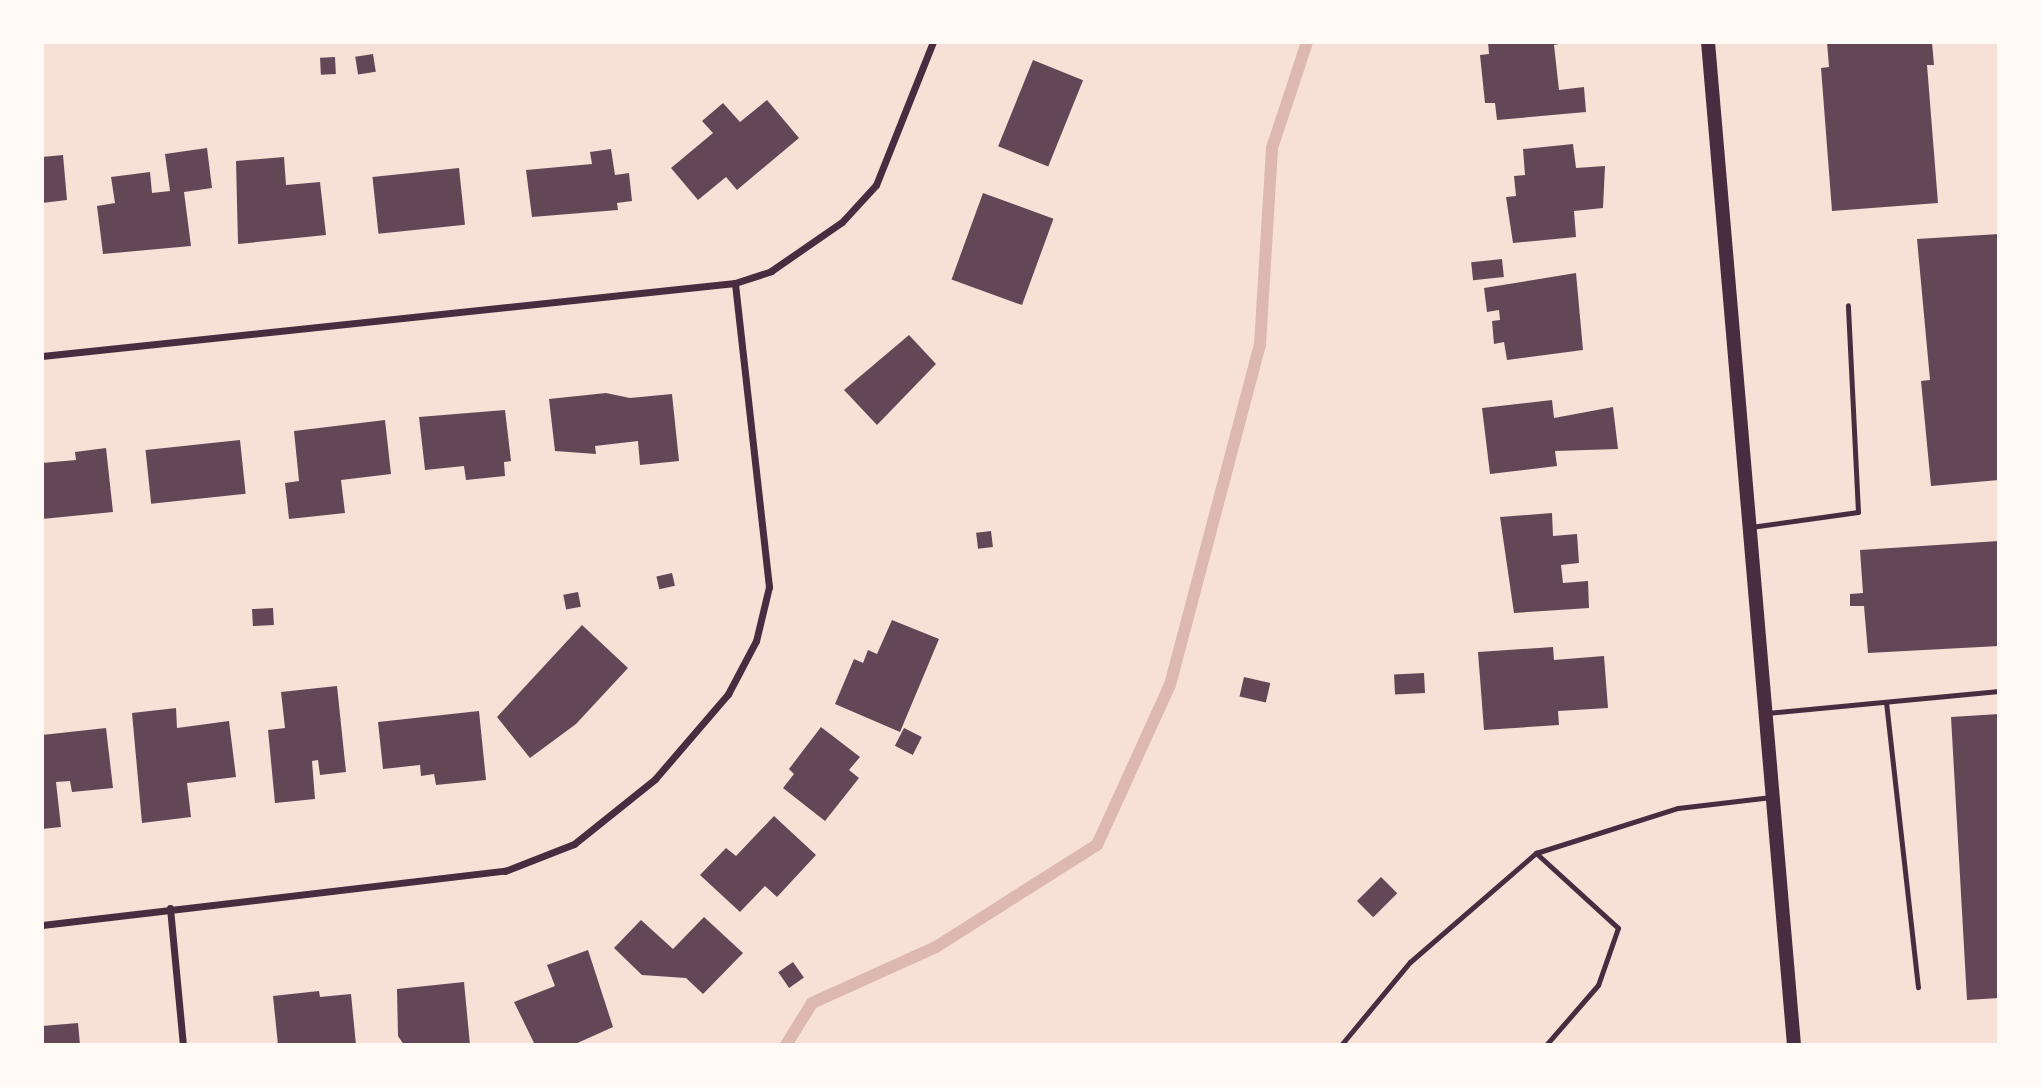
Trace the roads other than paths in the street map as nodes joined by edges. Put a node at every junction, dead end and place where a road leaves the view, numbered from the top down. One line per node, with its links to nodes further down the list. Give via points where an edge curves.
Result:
1 (933, 42): 3 (street, via 876,186 803,251)
2 (1708, 42): 6 (main road)
3 (735, 283): 5 (street); 12 (street, via 769,587 757,641 700,732 599,827 541,860 506,871)
4 (1848, 305): 6 (lane, via 1858,512)
5 (42, 356)
6 (1751, 527): 9 (main road)
7 (1999, 691): 8 (lane)
8 (1886, 702): 9 (lane); 14 (lane)
9 (1767, 713): 10 (main road)
10 (1774, 797): 11 (lane, via 1678,808); 18 (main road)
11 (1536, 853): 16 (lane, via 1410,962); 17 (lane, via 1618,928 1598,985)
12 (170, 908): 13 (street); 15 (street)
13 (42, 925)
14 (1918, 986)
15 (183, 1045)
16 (1341, 1045)
17 (1545, 1045)
18 (1794, 1045)

